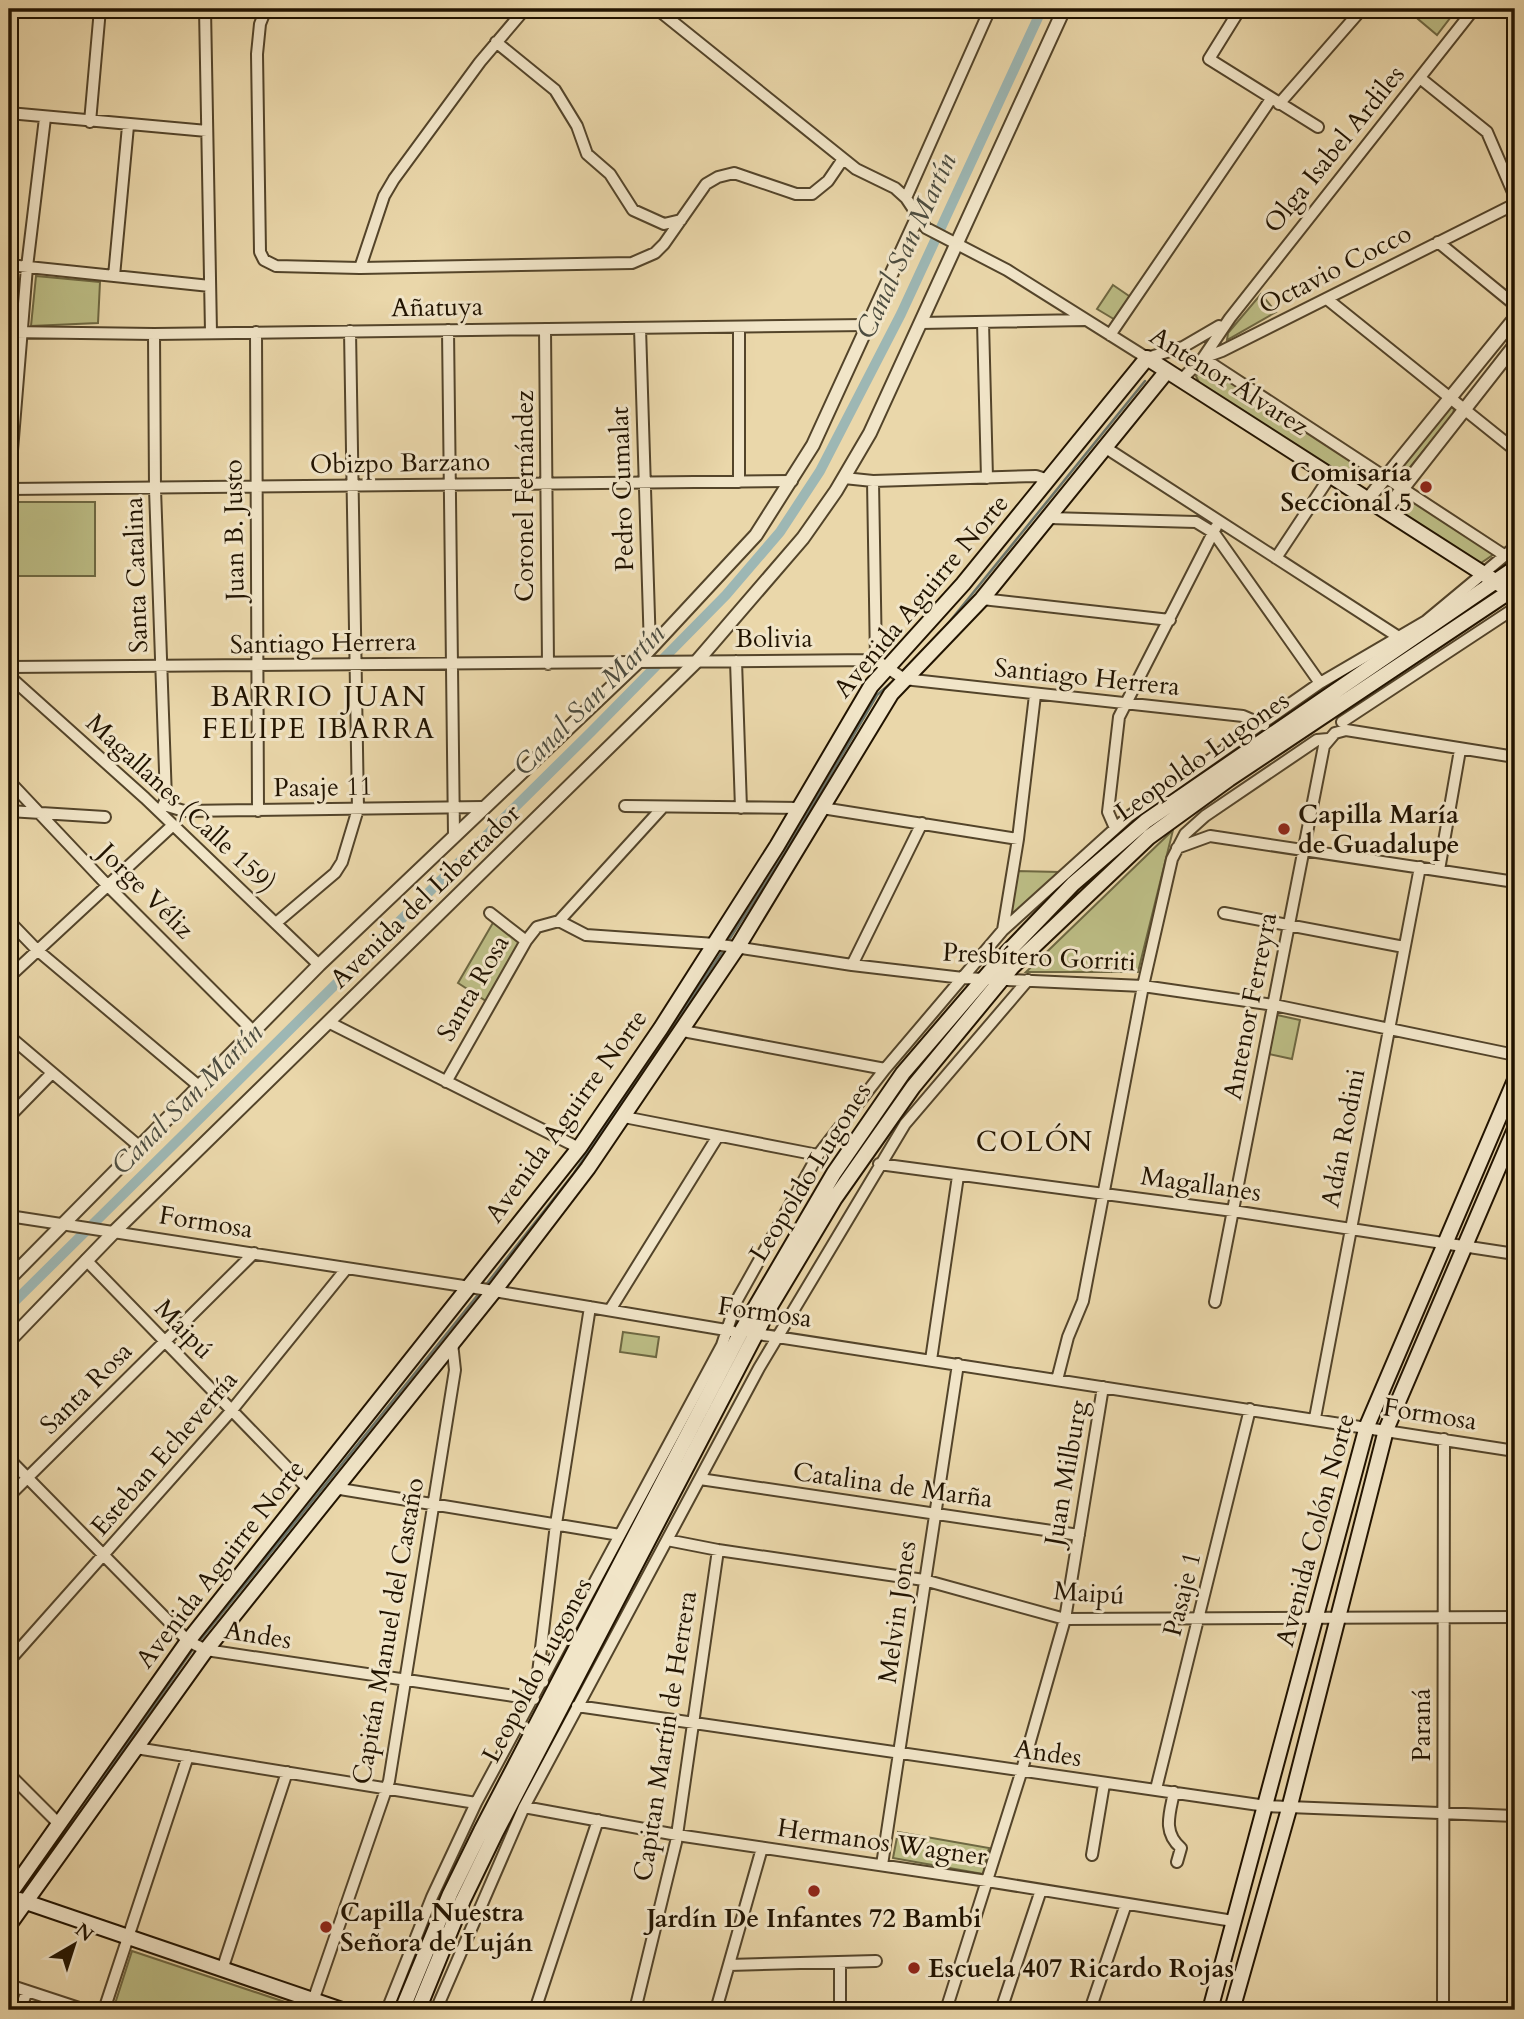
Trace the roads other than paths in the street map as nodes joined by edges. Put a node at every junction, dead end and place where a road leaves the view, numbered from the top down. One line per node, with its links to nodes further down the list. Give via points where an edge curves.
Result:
1 (100, 9): 16 (street)
2 (205, 9): 19 (street)
3 (266, 9): 30 (street, via 257,54 260,252 276,266)
4 (525, 9): 11 (street)
5 (657, 9): 20 (street)
6 (990, 9): 22 (street)
7 (1064, 9): 26 (street, Avenida del Libertador)
8 (1240, 9): 13 (street, via 1209,59)
9 (1362, 9): 13 (street)
10 (1474, 9): 12 (street, Olga Isabel Ardiles)
11 (496, 42): 25 (street, via 555,90 577,126 587,155 614,179 633,209 664,224); 30 (street, via 394,178)
12 (1420, 78): 21 (street, via 1487,132); 35 (street, Olga Isabel Ardiles)
13 (1275, 101): 18 (street); 51 (street)
14 (9, 113): 15 (street)
15 (45, 118): 16 (street); 29 (street)
16 (90, 122): 17 (street)
17 (128, 126): 19 (street); 31 (street)
18 (1318, 127)
19 (207, 131): 32 (street)
20 (843, 159): 22 (street); 25 (street, via 812,194 796,194 734,173 718,177 706,184)
21 (1515, 197)
22 (906, 198): 24 (street)
23 (1515, 204): 27 (street, Octavio Cocco)
24 (917, 218): 26 (street, Antenor Álvarez); 40 (street, Avenida del Libertador)
25 (681, 220): 30 (street, via 664,244 632,263)
26 (951, 242): 37 (street, Antenor Álvarez, via 1007,270); 39 (street, Avenida del Libertador)
27 (1438, 243): 33 (street, Octavio Cocco); 34 (street)
28 (9, 265): 29 (street)
29 (27, 267): 31 (street); 47 (street)
30 (360, 268)
31 (114, 276): 32 (street)
32 (210, 286): 48 (street)
33 (1327, 299): 54 (street, Octavio Cocco); 57 (street)
34 (1515, 305)
35 (1230, 318): 53 (street, via 1183,347); 54 (street)
36 (1515, 318): 57 (street)
37 (1087, 320): 38 (street); 51 (street, Antenor Álvarez)
38 (983, 322): 39 (street); 64 (street)
39 (920, 323): 63 (street, Avenida del Libertador, via 870,433)
40 (866, 326): 41 (street, Añatuya); 66 (street, Avenida del Libertador, via 838,397)
41 (739, 327): 42 (street, Añatuya); 68 (street)
42 (640, 328): 43 (street, Añatuya); 69 (street, Pedro Cumalat)
43 (545, 329): 44 (street, Añatuya); 71 (street, Coronel Fernández)
44 (448, 330): 45 (street, Añatuya); 70 (street)
45 (350, 331): 49 (street, Añatuya); 72 (street)
46 (9, 332): 47 (street, Añatuya)
47 (23, 332): 50 (street, Añatuya); 73 (street)
48 (211, 332): 49 (street, Añatuya); 50 (street, Añatuya)
49 (256, 332): 74 (street, Juan B. Justo)
50 (154, 334): 76 (street, Santa Catalina)
51 (1110, 335): 53 (street, Antenor Álvarez)
52 (1515, 345): 58 (street)
53 (1147, 358): 55 (main road, Antenor Álvarez); 65 (main road, Avenida Aguirre Norte)
54 (1203, 358): 56 (street, Octavio Cocco); 62 (street)
55 (1167, 371): 56 (main road, Antenor Álvarez); 59 (main road, Avenida Aguirre Norte)
56 (1181, 380): 61 (main road, Antenor Álvarez)
57 (1449, 396): 58 (street); 62 (street)
58 (1465, 408): 60 (street); 75 (street)
59 (1106, 448): 79 (main road, Avenida Aguirre Norte); 80 (street)
60 (1515, 450)
61 (1331, 475): 77 (main road, Antenor Álvarez); 84 (street)
62 (1383, 476): 75 (street); 77 (street)
63 (844, 478): 67 (street); 94 (street, Avenida del Libertador, via 803,538)
64 (987, 478): 65 (street); 67 (street)
65 (1049, 480): 98 (main road, Avenida Aguirre Norte, via 962,584)
66 (792, 481): 68 (street, Obizpo Barzano); 93 (street, Avenida del Libertador, via 756,535)
67 (873, 481): 98 (street)
68 (739, 482): 69 (street, Obizpo Barzano)
69 (645, 483): 71 (street, Obizpo Barzano); 93 (street, Pedro Cumalat)
70 (450, 484): 71 (street, Obizpo Barzano); 72 (street, Obizpo Barzano); 99 (street)
71 (546, 484): 97 (street, Coronel Fernández)
72 (353, 486): 74 (street, Obizpo Barzano); 100 (street)
73 (9, 488): 76 (street, Obizpo Barzano)
74 (256, 488): 76 (street, Obizpo Barzano); 102 (street, Juan B. Justo)
75 (1401, 488): 78 (street); 83 (street)
76 (155, 489): 103 (street, Santa Catalina)
77 (1368, 499): 78 (main road, Antenor Álvarez)
78 (1385, 511): 86 (main road, Antenor Álvarez)
79 (1049, 518): 81 (street, via 1196,522); 89 (main road, Avenida Aguirre Norte)
80 (1219, 522): 81 (street); 84 (street)
81 (1214, 533): 91 (street); 106 (street)
82 (1515, 547): 83 (street)
83 (1504, 555): 86 (street)
84 (1276, 558): 92 (street)
85 (1515, 568): 87 (main road, Leopoldo Lugones)
86 (1483, 573): 87 (main road, Antenor Álvarez); 92 (street, via 1426,621)
87 (1496, 582): 88 (main road, Antenor Álvarez); 154 (main road, Leopoldo Lugones, via 1146,821 1073,884)
88 (1514, 591): 109 (main road, Leopoldo Lugones)
89 (982, 599): 91 (street); 105 (main road, Avenida Aguirre Norte)
90 (1515, 608): 109 (street)
91 (1170, 620): 108 (street)
92 (1397, 636): 106 (street)
93 (650, 649): 96 (street, Avenida del Libertador)
94 (698, 660): 95 (street, Bolivia); 96 (street, Bolivia); 159 (street, Avenida del Libertador)
95 (736, 661): 98 (street, Bolivia); 118 (street)
96 (638, 662): 97 (street, Santiago Herrera); 116 (street, Avenida del Libertador)
97 (548, 663): 99 (street, Santiago Herrera)
98 (882, 663): 105 (street); 120 (main road, Avenida Aguirre Norte)
99 (452, 664): 100 (street, Santiago Herrera); 119 (street)
100 (356, 666): 102 (street, Santiago Herrera); 123 (street)
101 (9, 667): 103 (street, Santiago Herrera)
102 (258, 667): 103 (street, Santiago Herrera); 125 (street, Juan B. Justo)
103 (163, 668): 122 (street, Santa Catalina)
104 (9, 676): 122 (street, Magallanes (Calle 159))
105 (904, 678): 107 (street, Santiago Herrera); 121 (main road, Avenida Aguirre Norte, via 863,735)
106 (1320, 683): 110 (street)
107 (1035, 695): 108 (street, Santiago Herrera); 132 (street)
108 (1124, 704): 110 (street, Santiago Herrera, via 1243,716); 130 (street, via 1108,812)
109 (1341, 721): 111 (street); 112 (street); 155 (main road, Leopoldo Lugones, via 1229,779 1149,837)
110 (1264, 724): 130 (street)
111 (1328, 738): 133 (street, via 1317,740 1205,816); 134 (street, Antenor Ferreyra)
112 (1460, 750): 113 (street); 136 (street)
113 (1515, 757)
114 (9, 780): 126 (street, Jorge Véliz)
115 (625, 806): 117 (street)
116 (483, 807): 119 (street, Pasaje 11); 131 (street, Avenida del Libertador)
117 (663, 807): 118 (street); 142 (street, Santa Rosa)
118 (741, 807): 120 (street)
119 (454, 808): 123 (street, Pasaje 11); 131 (street)
120 (800, 808): 147 (main road, Avenida Aguirre Norte)
121 (822, 808): 128 (street); 147 (main road, Avenida Aguirre Norte)
122 (162, 809): 125 (street, Pasaje 11); 129 (street, Magallanes (Calle 159))
123 (358, 809): 125 (street, Pasaje 11); 143 (street, via 335,873)
124 (9, 811): 126 (street)
125 (258, 811)
126 (38, 812): 127 (street); 138 (street, Jorge Véliz)
127 (105, 817)
128 (922, 823): 132 (street); 151 (street)
129 (173, 825): 138 (street); 143 (street, Magallanes (Calle 159))
130 (1115, 828): 145 (street)
131 (454, 835): 150 (street, Avenida del Libertador)
132 (1018, 839): 145 (street)
133 (1177, 848): 134 (street, via 1210,836); 157 (street, Juan Milburg)
134 (1305, 849): 135 (street); 144 (street, Antenor Ferreyra)
135 (1420, 867): 136 (street); 148 (street, Adán Rodini)
136 (1439, 870): 137 (street)
137 (1515, 882)
138 (108, 886): 149 (street); 162 (street, Jorge Véliz)
139 (490, 913): 146 (street)
140 (1224, 913): 144 (street)
141 (9, 921): 149 (street)
142 (559, 921): 146 (street, Santa Rosa, via 537,927); 147 (street, Presbítero Gorriti, via 586,935)
143 (276, 923): 150 (street, Magallanes (Calle 159))
144 (1289, 924): 148 (street); 158 (street, Antenor Ferreyra)
145 (1003, 930): 153 (street)
146 (526, 941): 168 (street, Santa Rosa)
147 (727, 946): 151 (street, Presbítero Gorriti); 161 (main road, Avenida Aguirre Norte); 175 (main road, Avenida Aguirre Norte)
148 (1404, 947): 160 (street, Adán Rodini)
149 (37, 950): 152 (street); 169 (street)
150 (319, 965): 162 (street, Avenida del Libertador)
151 (852, 965): 153 (street, Presbítero Gorriti)
152 (9, 977)
153 (963, 978): 154 (street, Presbítero Gorriti); 165 (street)
154 (984, 979): 155 (street, Presbítero Gorriti); 196 (main road, Leopoldo Lugones, via 867,1122)
155 (1002, 979): 156 (street, Presbítero Gorriti); 197 (main road, Leopoldo Lugones, via 883,1126)
156 (1028, 980): 157 (street, Presbítero Gorriti); 177 (street, via 919,1105)
157 (1143, 986): 158 (street, Presbítero Gorriti); 179 (street, Juan Milburg)
158 (1273, 1005): 160 (street, Presbítero Gorriti); 180 (street, Antenor Ferreyra)
159 (328, 1022): 168 (street); 184 (street, Avenida del Libertador)
160 (1387, 1029): 164 (street, Presbítero Gorriti); 183 (street, Adán Rodini)
161 (683, 1031): 165 (street); 171 (main road, Avenida Aguirre Norte)
162 (254, 1032): 169 (street, Avenida del Libertador)
163 (9, 1036): 166 (street)
164 (1515, 1055)
165 (885, 1069): 176 (street)
166 (51, 1074): 170 (street); 174 (street)
167 (1515, 1080): 185 (main road, Avenida Colón Norte)
168 (446, 1082): 175 (street)
169 (200, 1087): 174 (street, Avenida del Libertador)
170 (9, 1117)
171 (624, 1117): 173 (street); 192 (main road, Avenida Aguirre Norte)
172 (1515, 1129): 186 (main road, Avenida Colón Norte)
173 (718, 1136): 176 (street); 195 (street)
174 (140, 1147): 182 (street, Avenida del Libertador)
175 (579, 1148): 192 (main road, Avenida Aguirre Norte)
176 (818, 1155): 196 (street, via 737,1300)
177 (879, 1164): 178 (street, Magallanes); 198 (street)
178 (958, 1176): 179 (street, Magallanes); 202 (street)
179 (1104, 1194): 180 (street, Magallanes); 204 (street, Juan Milburg, via 1083,1301)
180 (1234, 1211): 183 (street, Magallanes); 193 (street, Antenor Ferreyra)
181 (9, 1216): 182 (street, Formosa)
182 (64, 1225): 184 (street, Formosa); 191 (street, Avenida del Libertador)
183 (1348, 1230): 185 (street, Magallanes); 208 (street, Adán Rodini)
184 (115, 1231): 187 (street, Formosa); 189 (street, Avenida del Libertador)
185 (1444, 1245): 186 (street, Magallanes); 209 (main road, Avenida Colón Norte)
186 (1464, 1248): 188 (street, Magallanes); 210 (main road, Avenida Colón Norte)
187 (254, 1253): 190 (street, Formosa); 200 (street, Santa Rosa)
188 (1515, 1254)
189 (86, 1260): 199 (street, Avenida del Libertador); 200 (street, Maipú)
190 (346, 1269): 192 (street, Formosa); 207 (street, Esteban Echeverría)
191 (9, 1279)
192 (482, 1289): 194 (street, Formosa); 201 (main road, Avenida Aguirre Norte); 217 (main road, Avenida Aguirre Norte)
193 (1215, 1302)
194 (590, 1307): 195 (street, Formosa); 221 (street)
195 (610, 1310): 196 (street, Formosa)
196 (734, 1331): 197 (street, Formosa); 222 (street); 283 (main road, Leopoldo Lugones, via 450,1894)
197 (756, 1334): 198 (street, Formosa); 284 (main road, Leopoldo Lugones, via 496,1832)
198 (779, 1337): 202 (street, Formosa); 215 (street)
199 (9, 1341)
200 (164, 1341): 207 (street, Maipú); 214 (street, Santa Rosa)
201 (452, 1343): 216 (main road, Avenida Aguirre Norte); 219 (street, Capitán Manuel del Castaño, via 455,1370)
202 (931, 1360): 203 (street, Formosa)
203 (958, 1364): 204 (street, Formosa); 220 (street, Melvin Jones)
204 (1057, 1380): 205 (street, Formosa)
205 (1104, 1387): 206 (street, Formosa); 223 (street, Juan Milburg)
206 (1250, 1409): 208 (street, Formosa); 232 (street, Pasaje 1)
207 (232, 1410): 217 (street, Maipú); 226 (street, Esteban Echeverría)
208 (1315, 1418): 209 (street, Formosa)
209 (1367, 1426): 210 (street, Formosa); 233 (main road, Avenida Colón Norte)
210 (1386, 1430): 211 (street, Formosa); 230 (main road, Avenida Colón Norte)
211 (1444, 1439): 212 (street, Formosa); 228 (street, Paraná)
212 (1515, 1451)
213 (9, 1460): 214 (street, Andes)
214 (27, 1478): 218 (street, Santa Rosa); 226 (street, Andes)
215 (700, 1479): 220 (street, Catalina de Marña); 224 (street)
216 (334, 1488): 219 (street); 234 (main road, Avenida Aguirre Norte)
217 (308, 1489): 234 (main road, Avenida Aguirre Norte)
218 (9, 1496)
219 (433, 1504): 221 (street); 236 (street, Capitán Manuel del Castaño)
220 (934, 1514): 223 (street, Catalina de Marña); 227 (street, Melvin Jones)
221 (556, 1524): 222 (street); 237 (street, via 538,1673)
222 (620, 1535): 237 (street)
223 (1079, 1535): 231 (street, Juan Milburg)
224 (667, 1539): 225 (street, Maipú); 239 (street)
225 (718, 1550): 227 (street, Maipú); 240 (street, Capitan Martín de Herrera)
226 (105, 1556): 234 (street, Andes); 235 (street, Esteban Echeverría)
227 (924, 1580): 231 (street, Maipú); 242 (street, Melvin Jones)
228 (1444, 1617): 229 (street, Maipú); 230 (street, Maipú); 255 (street, Paraná)
229 (1515, 1617)
230 (1339, 1618): 233 (street, Maipú); 254 (main road, Avenida Colón Norte)
231 (1065, 1619): 232 (street, Maipú); 245 (street, Juan Milburg)
232 (1199, 1619): 233 (street, Maipú); 249 (street, Pasaje 1)
233 (1316, 1619): 252 (main road, Avenida Colón Norte)
234 (197, 1645): 236 (street, Andes); 241 (main road, Avenida Aguirre Norte); 258 (main road, Avenida Aguirre Norte)
235 (9, 1661)
236 (404, 1681): 238 (street, Andes); 248 (street, Capitán Manuel del Castaño)
237 (543, 1682): 238 (street)
238 (534, 1699): 251 (street)
239 (577, 1706): 240 (street, Andes); 253 (street)
240 (693, 1724): 242 (street, Andes); 259 (street, Capitan Martín de Herrera)
241 (136, 1748): 243 (street); 266 (main road, Avenida Aguirre Norte)
242 (901, 1751): 245 (street, Andes); 263 (street, Melvin Jones)
243 (188, 1756): 244 (street); 270 (street)
244 (287, 1772): 248 (street); 274 (street)
245 (1021, 1773): 247 (street, Andes); 264 (street, Juan Milburg)
246 (9, 1774): 258 (street)
247 (1104, 1784): 249 (street, Andes); 261 (street)
248 (387, 1789): 251 (street); 277 (street, Capitán Manuel del Castaño)
249 (1156, 1789): 250 (street, Andes)
250 (1174, 1792): 252 (street, Andes); 262 (street, via 1168,1827 1181,1848)
251 (476, 1803): 282 (street)
252 (1266, 1806): 254 (street, Andes); 268 (main road, Avenida Colón Norte)
253 (524, 1807): 257 (street, Hermanos Wagner); 285 (street)
254 (1289, 1809): 255 (street, Andes); 294 (main road, Avenida Colón Norte)
255 (1444, 1814): 256 (street, Andes); 295 (street, Paraná)
256 (1515, 1816)
257 (598, 1819): 259 (street, Hermanos Wagner); 286 (street)
258 (59, 1824): 266 (main road, Avenida Aguirre Norte)
259 (677, 1835): 260 (street, Hermanos Wagner); 287 (street, Capitan Martín de Herrera)
260 (762, 1848): 263 (street, Hermanos Wagner); 273 (street)
261 (1092, 1854)
262 (1177, 1862)
263 (882, 1865): 264 (street, Hermanos Wagner)
264 (987, 1881): 265 (street, Hermanos Wagner); 290 (street, Juan Milburg)
265 (1041, 1889): 267 (street, Hermanos Wagner); 291 (street)
266 (16, 1898): 269 (main road); 270 (main road)
267 (1126, 1904): 268 (street, Hermanos Wagner); 292 (street)
268 (1233, 1921): 293 (main road, Avenida Colón Norte)
269 (9, 1925)
270 (129, 1938): 274 (main road); 280 (street)
271 (876, 1961): 272 (street)
272 (840, 1962): 273 (street); 289 (street)
273 (729, 1965): 288 (street)
274 (222, 1970): 277 (main road)
275 (9, 1985): 276 (street)
276 (27, 1991): 278 (street); 279 (street)
277 (313, 2001): 281 (main road)
278 (20, 2010)
279 (85, 2010)
280 (104, 2010)
281 (342, 2010)
282 (387, 2010)
283 (402, 2010)
284 (418, 2010)
285 (436, 2010)
286 (535, 2010)
287 (635, 2010)
288 (716, 2010)
289 (840, 2010)
290 (946, 2010)
291 (1001, 2010)
292 (1090, 2010)
293 (1210, 2010)
294 (1232, 2010)
295 (1443, 2010)

